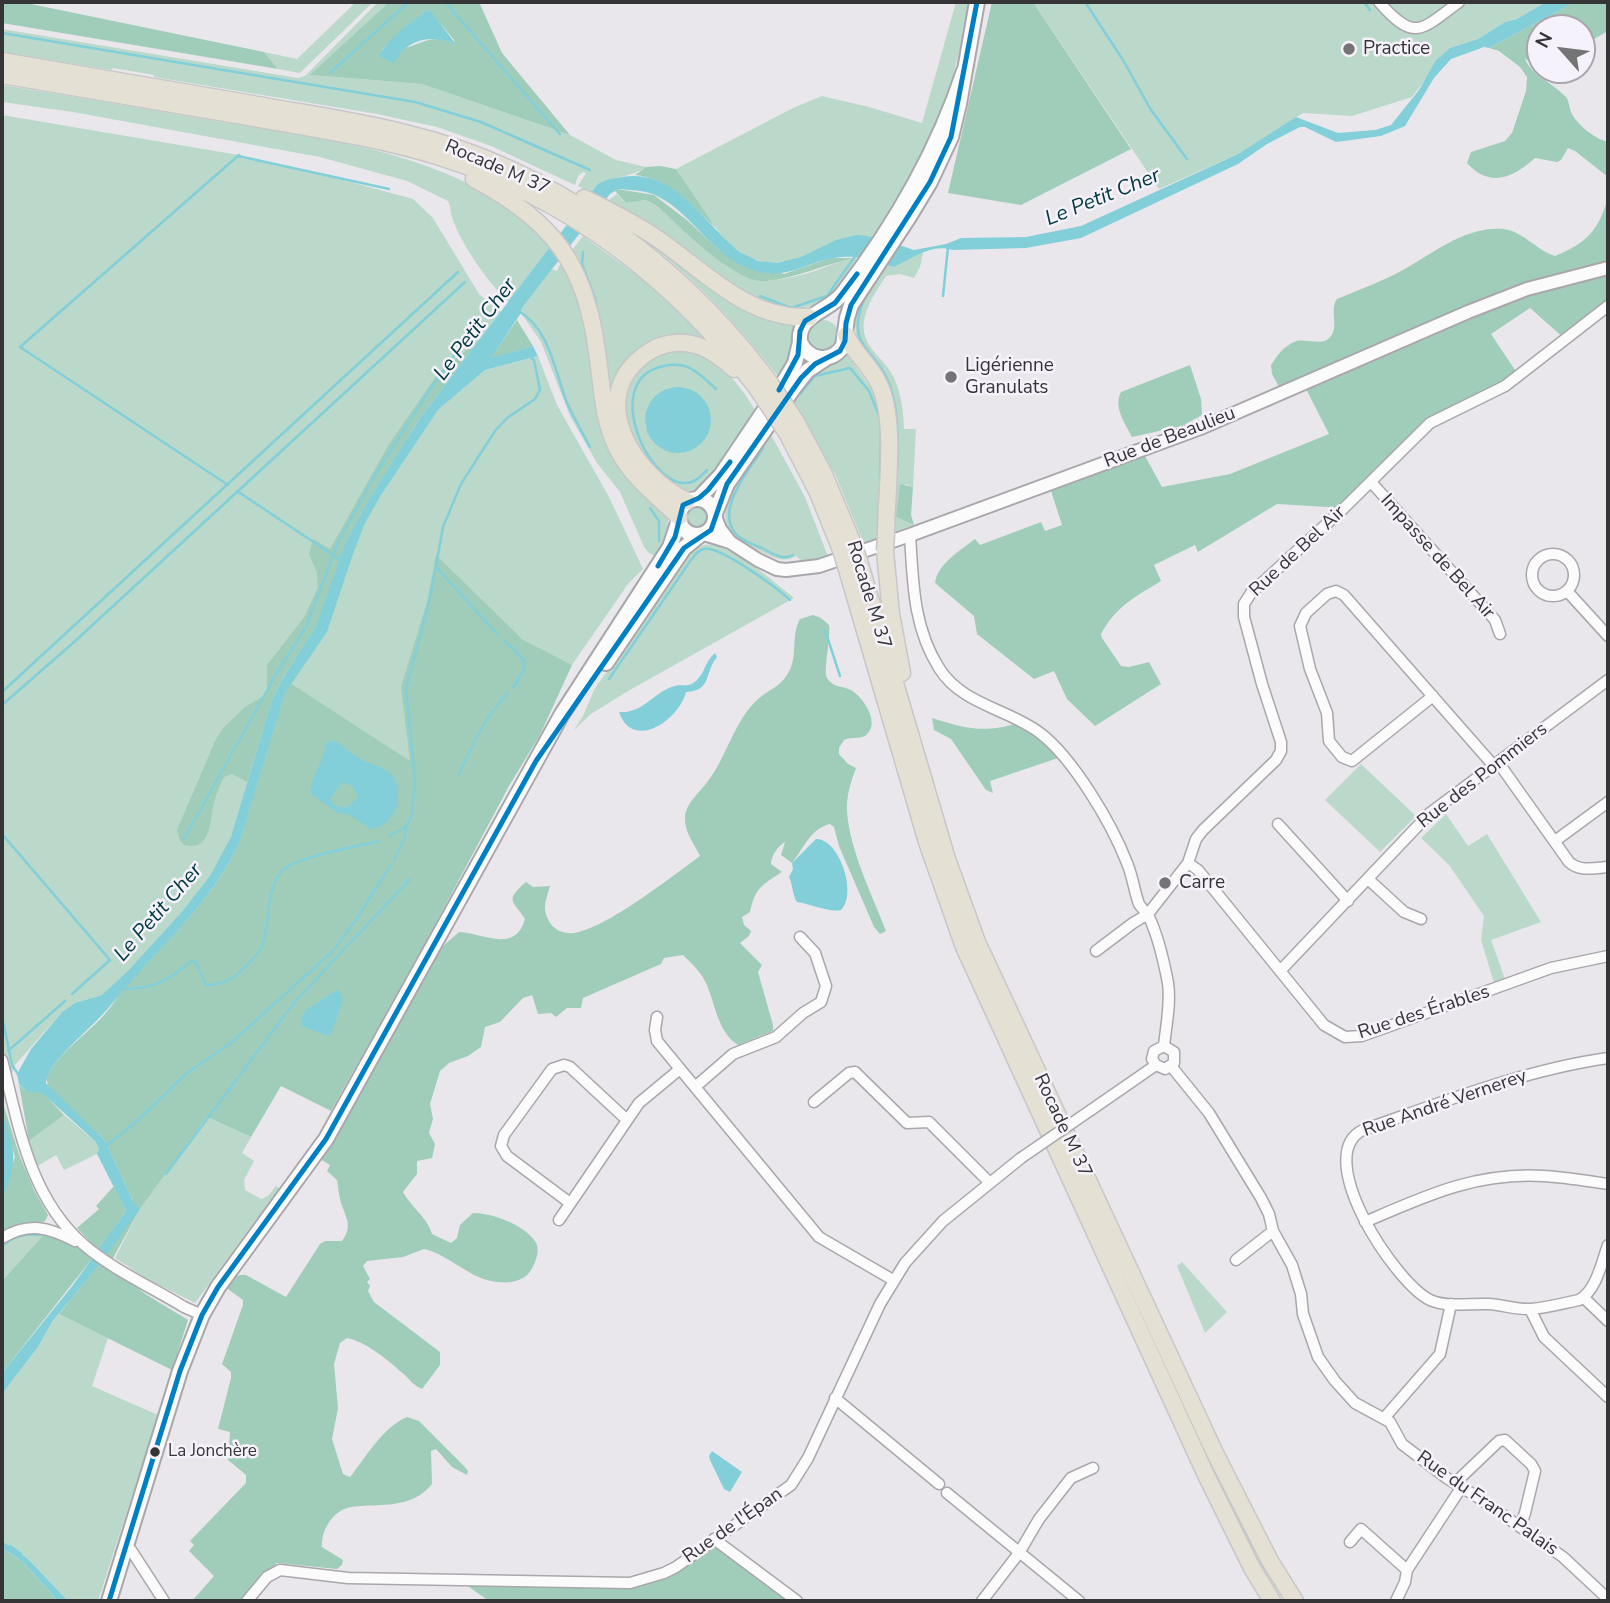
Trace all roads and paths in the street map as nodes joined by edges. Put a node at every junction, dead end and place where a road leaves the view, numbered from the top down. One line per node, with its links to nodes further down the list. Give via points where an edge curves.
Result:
1 (977, 2): 11 (main road, via 964,71 936,146)
2 (1379, 2): 3 (street, via 1398,22 1414,29 1425,27)
3 (1459, 2)
4 (2, 61): 6 (highway, Rocade M 37)
5 (2, 75): 6 (highway, Rocade M 37)
6 (113, 87): 7 (highway, Rocade M 37)
7 (149, 93): 8 (highway, Rocade M 37); 9 (highway, Rocade M 37, via 410,134 468,152)
8 (439, 157): 9 (highway, Rocade M 37, via 510,185); 22 (highway, via 516,204 544,227 566,257 592,315 604,408 615,445 640,481)
9 (565, 199): 10 (highway); 10 (highway, Rocade M 37)
10 (596, 217): 14 (highway, via 654,236 744,301 780,315); 18 (highway, Rocade M 37)
11 (871, 263): 14 (main road, via 839,298); 15 (main road, via 851,305)
12 (1608, 268): 24 (street, Rue de Beaulieu, via 1527,289 1203,427)
13 (1608, 306): 19 (street, Rue de Bel Air, via 1505,386 1430,423)
14 (814, 315): 15 (main road, via 832,315); 16 (main road, via 802,326)
15 (846, 333): 17 (main road, via 840,351); 32 (highway, bridge, via 875,377 886,404 885,551)
16 (800, 342): 17 (main road, via 810,355); 20 (main road, via 785,380 721,475)
17 (825, 359): 21 (main road, via 807,371 727,484)
18 (761, 382): 20 (highway, via 715,354 684,343 653,349 627,373 618,403 624,437 646,472 663,488); 26 (highway, Rocade M 37, bridge, via 791,426)
19 (1371, 482): 28 (street, Impasse de Bel Air, via 1495,620); 38 (street, Rue de Bel Air, via 1247,598 1244,617 1281,751 1203,830)
20 (693, 499): 21 (main road, via 708,501); 22 (main road, via 680,509)
21 (716, 516): 23 (main road, via 711,530); 25 (street, Rue de Beaulieu)
22 (679, 519): 23 (main road, via 684,530); 33 (main road, via 670,547)
23 (702, 534): 25 (street, Rue de Beaulieu); 33 (main road, via 684,548)
24 (910, 535): 25 (street, Rue de Beaulieu, via 819,566 786,570 770,566); 42 (street, via 914,605 940,669 966,695 1023,722 1064,756 1111,832 1127,863 1139,904)
25 (730, 542)
26 (850, 556): 32 (highway, Rocade M 37); 96 (highway, Rocade M 37, via 927,842 964,947 1206,1475)
27 (1567, 591): 27 (street, via 1574,575 1567,560 1551,554 1536,562 1532,572 1536,589 1552,596); 29 (street)
28 (1500, 634)
29 (1608, 636)
30 (1608, 680): 34 (street, Rue des Pommiers)
31 (1433, 696): 31 (street, via 1340,592 1327,594 1303,617 1300,626 1327,713 1329,741 1342,757 1352,761); 34 (street)
32 (911, 738): 97 (highway, Rocade M 37, via 947,859 993,980 1215,1453)
33 (536, 761): 74 (main road, via 326,1139)
34 (1496, 763): 37 (street); 40 (street, Rue des Pommiers, via 1430,813)
35 (1608, 802): 37 (street)
36 (1278, 824): 41 (street)
37 (1555, 841): 39 (street, via 1575,867)
38 (1188, 863): 42 (street, Rue de Bel Air); 47 (street, Rue des Érables)
39 (1608, 867)
40 (1368, 879): 41 (street, Rue des Pommiers); 43 (street, via 1404,912)
41 (1348, 901): 47 (street, Rue des Pommiers)
42 (1148, 914): 45 (street, Rue de Bel Air); 49 (street, via 1168,987)
43 (1422, 919)
44 (800, 937): 55 (street, via 815,953 825,986 821,1002 776,1037 733,1054)
45 (1096, 951)
46 (1608, 956): 47 (street, Rue des Érables, via 1551,968 1353,1037 1339,1035 1325,1025)
47 (1280, 971)
48 (657, 1017): 54 (street, via 655,1037)
49 (1164, 1046): 52 (street, via 1154,1051); 53 (street, via 1175,1055)
50 (1608, 1058): 63 (street, Rue André Vernerey, via 1498,1084 1358,1132 1350,1140 1346,1157)
51 (2, 1060): 62 (street, via 32,1169)
52 (1156, 1065): 53 (street, via 1161,1069); 58 (street, Rue de l'Épan, bridge)
53 (1171, 1066): 65 (street, via 1232,1150 1269,1214)
54 (680, 1069): 55 (street); 57 (street, via 639,1103)
55 (695, 1087): 70 (street, via 819,1237)
56 (814, 1102): 58 (street, via 855,1072 907,1123 929,1122)
57 (627, 1120): 60 (street); 60 (street, via 570,1067 558,1066 504,1135 501,1146 507,1156)
58 (989, 1182): 70 (street, Rue de l'Épan, via 943,1221)
59 (1608, 1184): 63 (street, via 1545,1176 1495,1177 1440,1190)
60 (570, 1203): 61 (street)
61 (559, 1220)
62 (60, 1221): 64 (street); 68 (street)
63 (1365, 1223): 72 (street, Rue André Vernerey, via 1415,1289 1431,1300)
64 (51, 1230): 66 (street, via 24,1228); 68 (street)
65 (1272, 1231): 69 (street); 78 (street, via 1292,1265 1303,1314 1322,1363 1355,1403)
66 (2, 1238)
67 (1608, 1244): 71 (street)
68 (89, 1248): 74 (street)
69 (1236, 1260)
70 (893, 1280): 77 (street, Rue de l'Épan)
71 (1584, 1298): 73 (street, Rue André Vernerey); 75 (street)
72 (1451, 1304): 73 (street, Rue André Vernerey); 78 (street, via 1440,1354)
73 (1530, 1309): 76 (street, via 1544,1337)
74 (202, 1314): 86 (main road)
75 (1608, 1321)
76 (1608, 1397)
77 (835, 1398): 80 (street); 84 (street, Rue de l'Épan, via 791,1485)
78 (1385, 1417): 81 (street, Rue du Franc Palais, via 1402,1444)
79 (1093, 1468): 87 (street, via 1072,1478)
80 (939, 1484)
81 (1458, 1485): 83 (street, Rue du Franc Palais); 83 (street, via 1505,1440 1535,1471); 88 (street)
82 (947, 1493): 87 (street)
83 (1520, 1527): 89 (street, Rue du Franc Palais, via 1572,1564)
84 (714, 1539): 92 (street, Rue de l'Épan, via 664,1573 630,1583 348,1578 280,1570 267,1577); 93 (street)
85 (1350, 1542): 88 (street, via 1361,1529)
86 (126, 1547): 90 (main road); 91 (street)
87 (1018, 1553): 94 (street); 95 (street)
88 (1407, 1570): 98 (street)
89 (1608, 1599)
90 (109, 1601)
91 (164, 1601)
92 (247, 1601)
93 (797, 1601)
94 (982, 1601)
95 (1079, 1601)
96 (1272, 1601)
97 (1295, 1601)
98 (1395, 1601)

